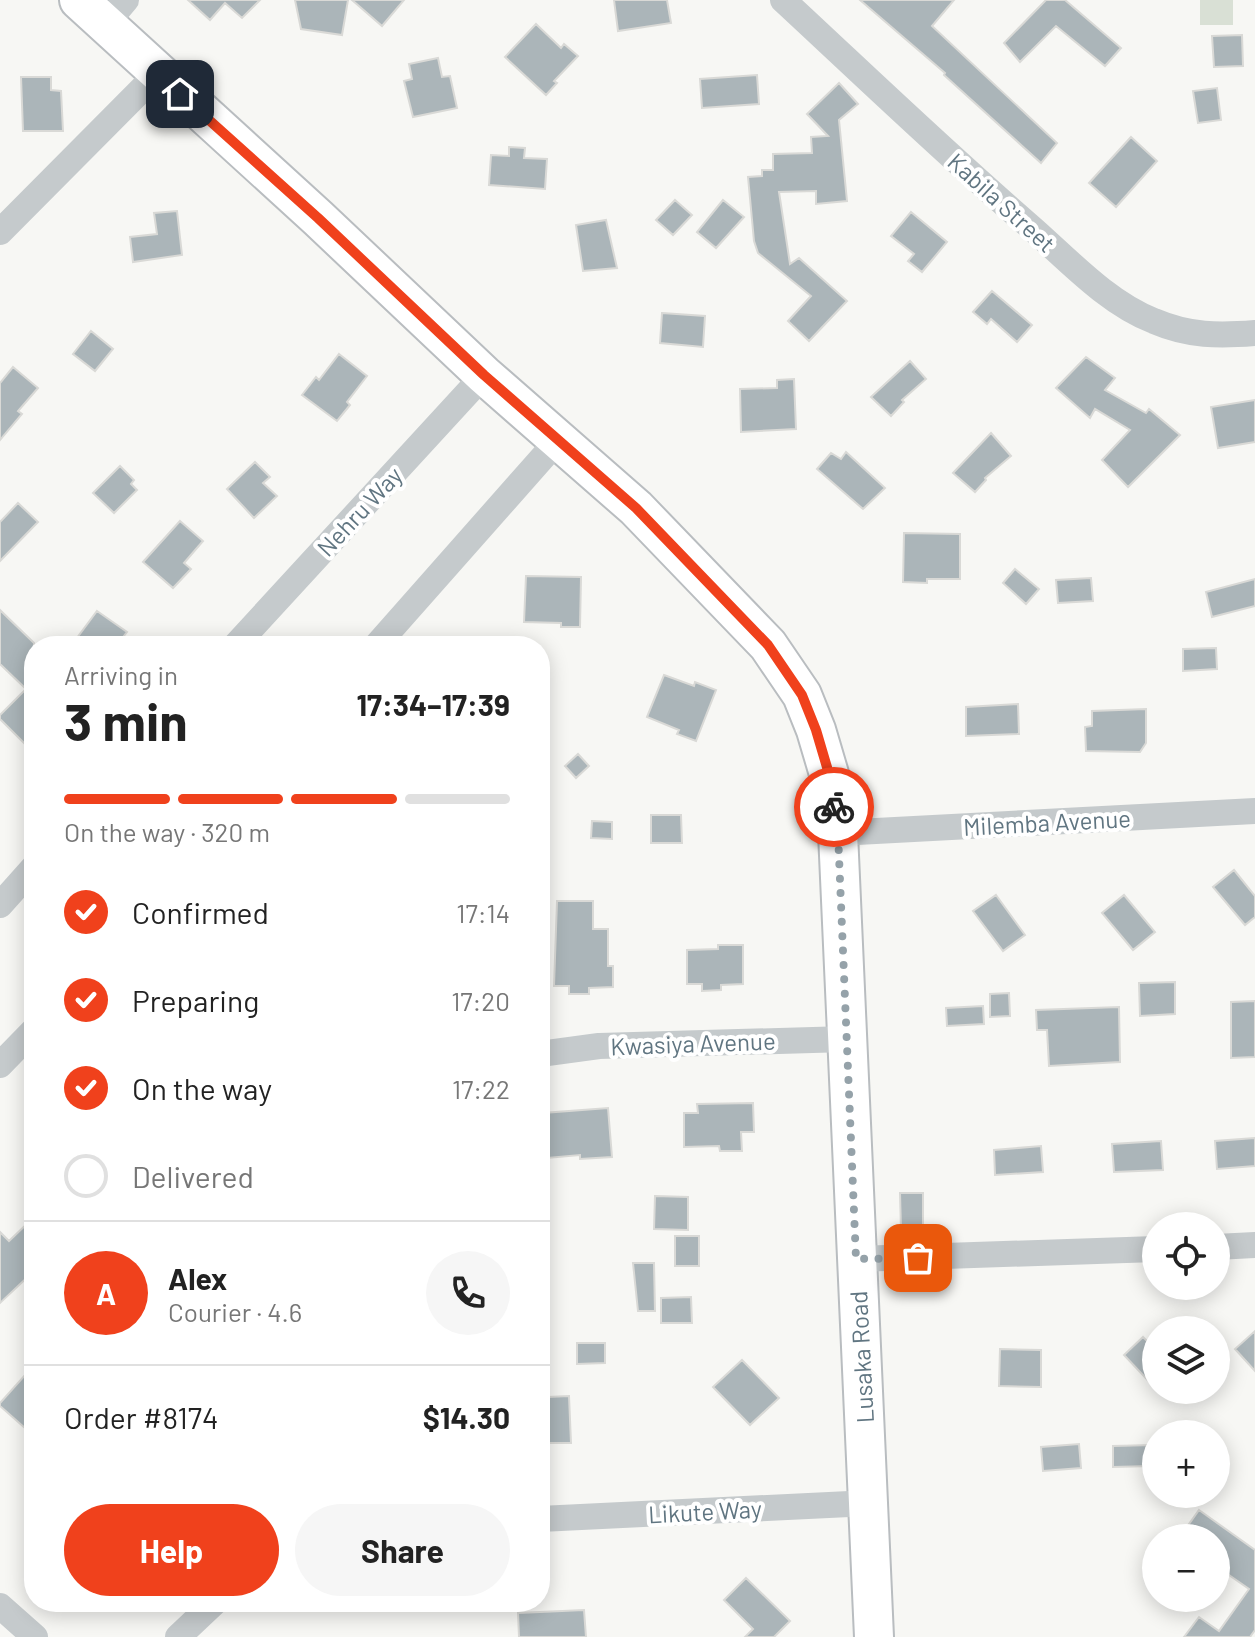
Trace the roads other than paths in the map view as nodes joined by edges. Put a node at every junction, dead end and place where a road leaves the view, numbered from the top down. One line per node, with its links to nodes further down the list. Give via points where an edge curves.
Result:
1 (783, 0): 5 (street, Kabila Street, via 1104,291 1152,321 1192,334)
2 (103, 8): 3 (highway, Lusaka Road)
3 (157, 74): 4 (street); 6 (highway, Lusaka Road)
4 (0, 232)
5 (1255, 333)
6 (484, 375): 7 (highway, Lusaka Road); 8 (street, Nehru Way)
7 (559, 439): 9 (street); 11 (highway, Lusaka Road, via 636,508 768,645 802,695 816,730)
8 (244, 636)
9 (385, 636)
10 (1255, 811): 11 (street, Milemba Avenue)
11 (838, 833): 14 (highway, Lusaka Road)
12 (24, 878): 13 (street)
13 (0, 905)
14 (847, 1039): 16 (street, Kwasiya Avenue, via 599,1046); 21 (highway, Lusaka Road)
15 (24, 1040): 17 (street)
16 (550, 1053)
17 (0, 1065)
18 (1255, 1245): 19 (street)
19 (1230, 1246)
20 (1142, 1249): 21 (street)
21 (856, 1259): 22 (highway, Lusaka Road)
22 (870, 1503): 23 (street, Likute Way); 28 (highway, Lusaka Road)
23 (550, 1519)
24 (0, 1606): 26 (street)
25 (204, 1612): 27 (street)
26 (35, 1637)
27 (178, 1637)
28 (874, 1637)

